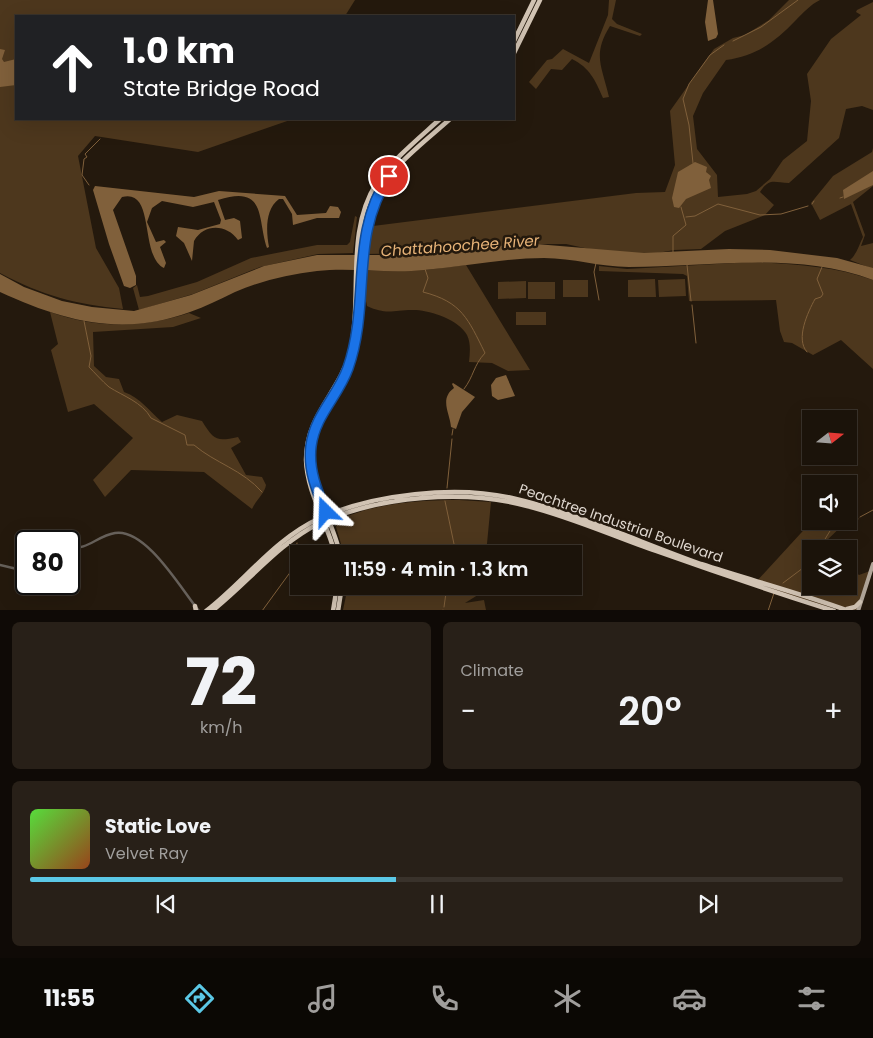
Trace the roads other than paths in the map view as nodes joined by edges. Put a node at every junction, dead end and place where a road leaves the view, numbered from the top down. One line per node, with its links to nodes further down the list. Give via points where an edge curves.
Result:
1 (534, 0): 3 (highway)
2 (540, 0): 4 (highway)
3 (515, 39)
4 (515, 51)
5 (439, 120): 7 (highway, via 398,159 368,198 360,222)
6 (449, 120): 7 (highway, via 404,160 378,194 366,229)
7 (359, 276): 8 (highway); 9 (highway, via 357,331)
8 (350, 352): 9 (highway); 10 (highway, via 314,421 307,445 308,478)
9 (344, 378): 10 (highway, via 321,413 311,447 313,477)
10 (326, 519): 11 (highway); 12 (highway); 21 (highway, Peachtree Industrial Boulevard, via 278,545); 22 (highway, Peachtree Industrial Boulevard, via 281,548); 25 (highway, Peachtree Industrial Boulevard, via 391,501 458,498 510,502 548,512); 26 (highway, Peachtree Industrial Boulevard, via 388,497 470,493 510,498)
11 (333, 545)
12 (336, 545)
13 (80, 547): 20 (street, via 116,533 132,534 158,558)
14 (873, 564): 19 (main road)
15 (0, 565): 16 (street)
16 (15, 569)
17 (336, 595): 23 (highway)
18 (340, 595): 24 (highway)
19 (860, 602): 26 (highway); 27 (main road); 28 (highway)
20 (197, 609)
21 (206, 610)
22 (212, 610)
23 (333, 610)
24 (338, 610)
25 (834, 610)
26 (847, 610)
27 (858, 610)
28 (862, 610)

